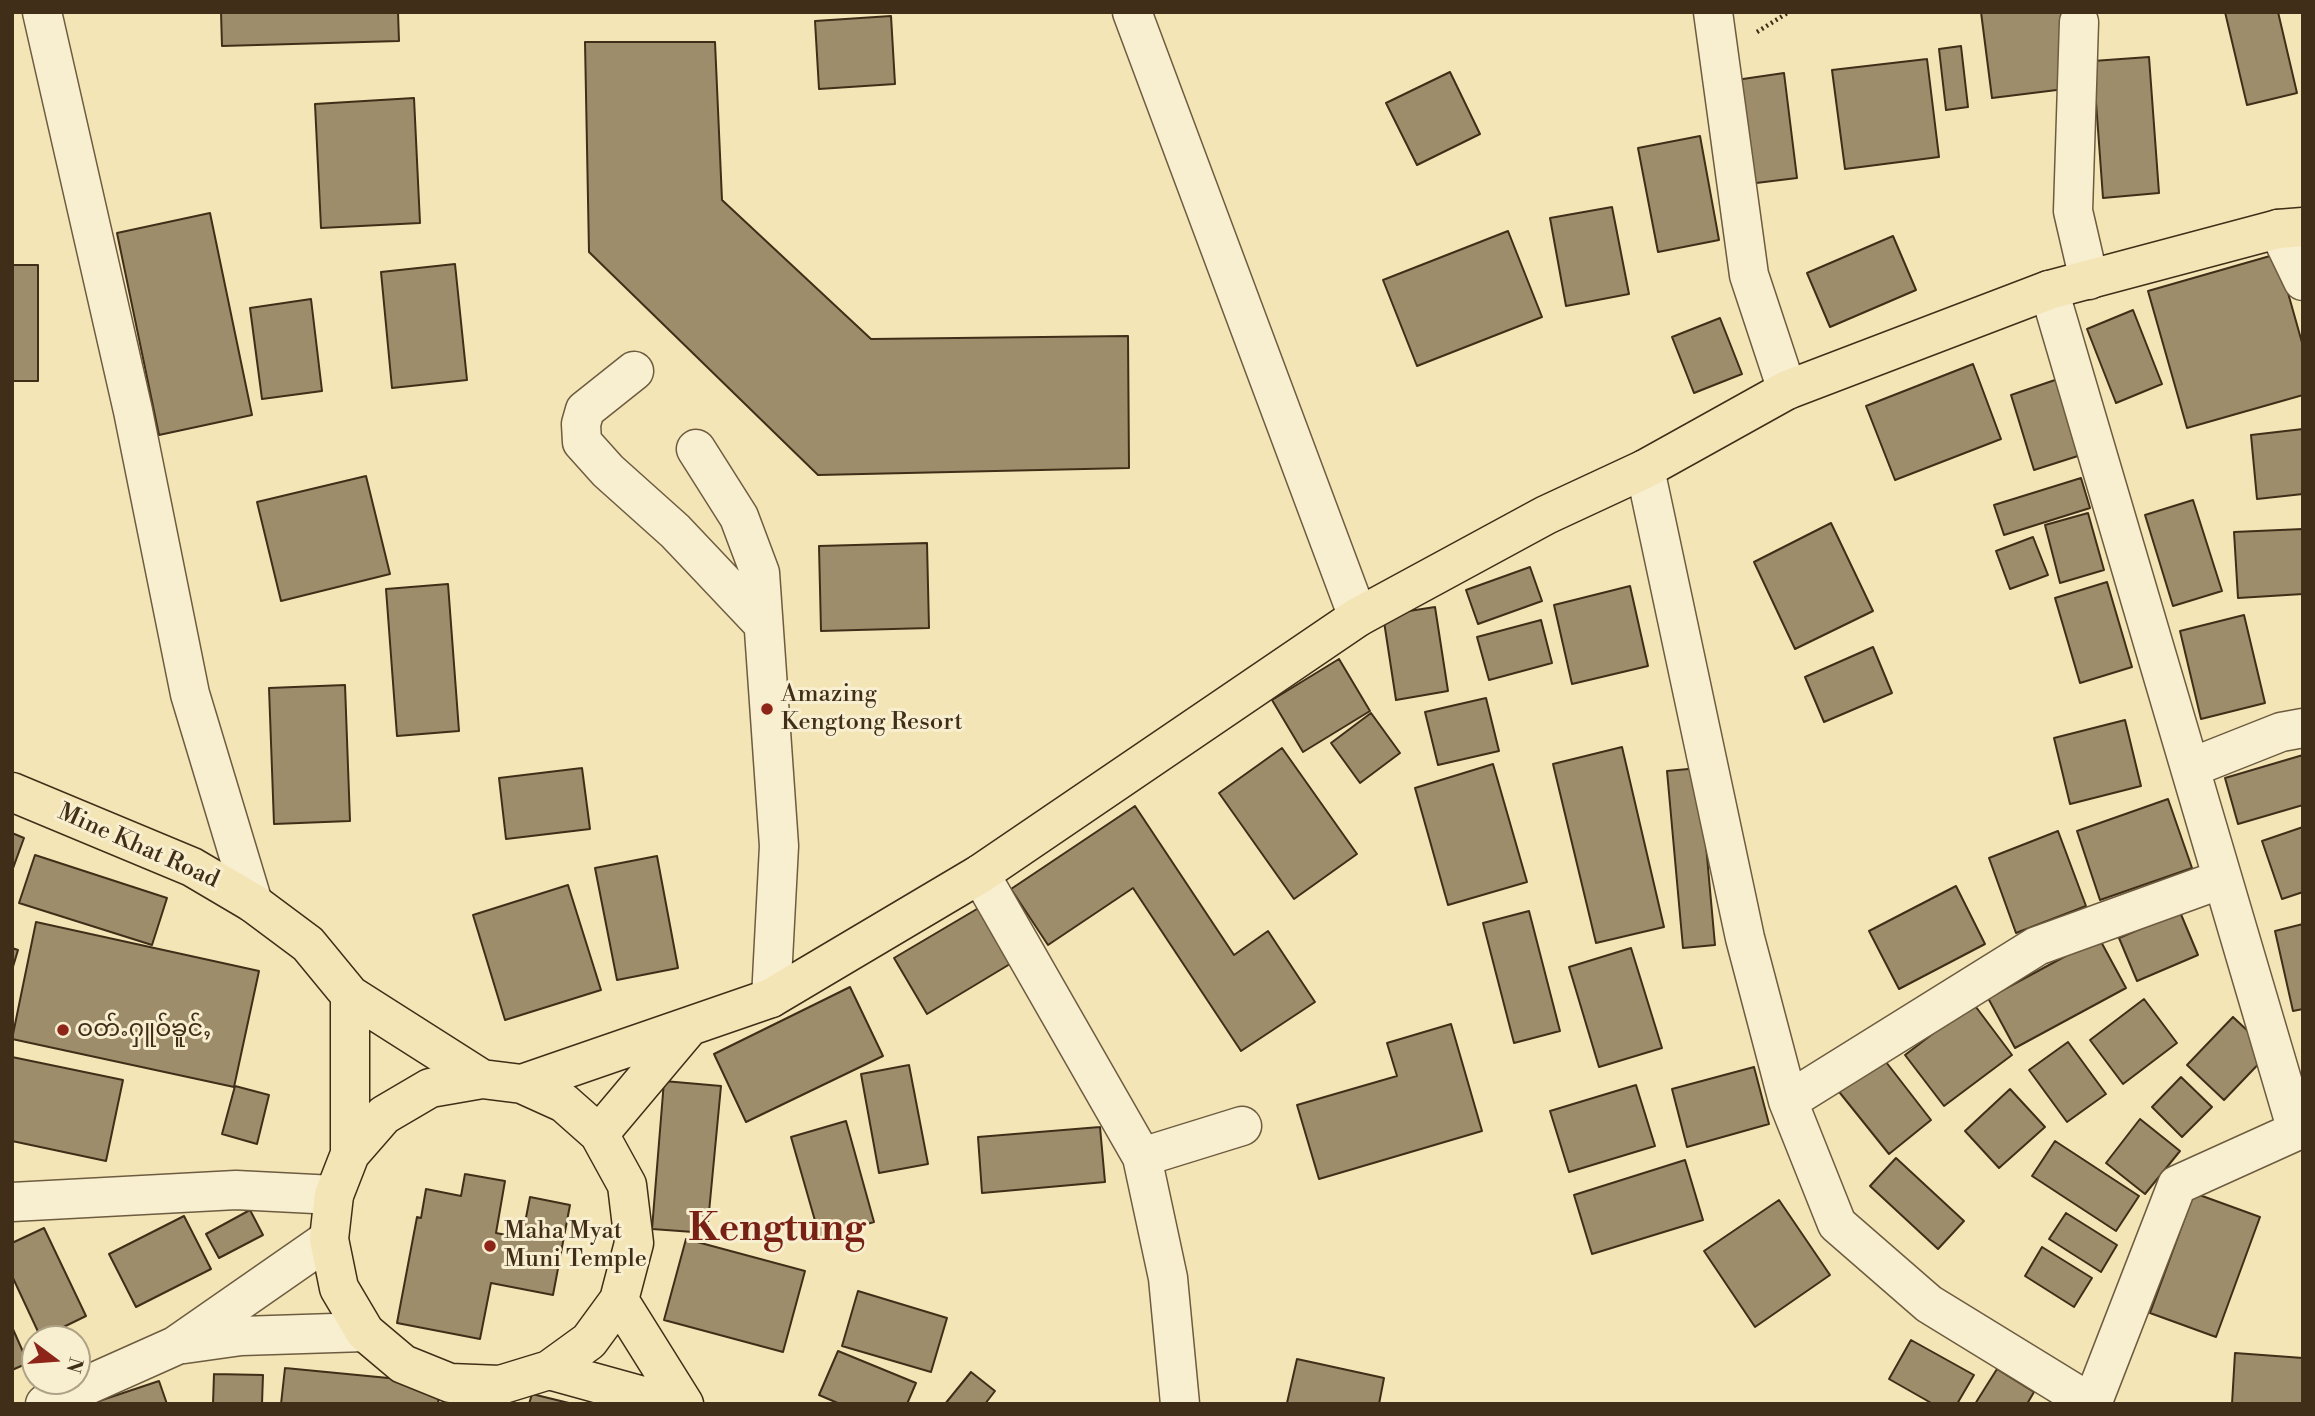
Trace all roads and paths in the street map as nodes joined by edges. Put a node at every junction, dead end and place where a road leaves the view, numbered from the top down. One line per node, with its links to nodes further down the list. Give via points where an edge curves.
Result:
1 (42, 12): 20 (street, via 133,411 190,694)
2 (1132, 12): 13 (street)
3 (1713, 12): 10 (street, via 1749,275)
4 (2079, 22): 6 (street, via 2073,211)
5 (2290, 228): 6 (highway); 7 (street)
6 (2089, 280): 8 (highway)
7 (2303, 281)
8 (2049, 290): 10 (highway); 16 (street)
9 (634, 370): 14 (street, via 585,410 582,442)
10 (1787, 390): 12 (highway)
11 (696, 449): 14 (street, via 739,517 760,573)
12 (1645, 469): 13 (highway, via 1546,515); 26 (street, via 1745,938)
13 (1358, 617): 18 (highway)
14 (763, 624): 22 (street, via 779,846)
15 (2303, 728): 16 (street, via 2281,732)
16 (2190, 768): 19 (street)
17 (12, 792): 20 (highway, Mine Khat Road, via 192,867)
18 (980, 874): 22 (highway); 31 (street)
19 (2222, 879): 26 (street, via 2037,946); 28 (street)
20 (253, 903): 21 (highway, Mine Khat Road, via 307,944)
21 (350, 995): 24 (highway, Mine Khat Road); 30 (highway)
22 (771, 998): 23 (highway)
23 (691, 1025): 25 (highway); 29 (highway)
24 (482, 1079): 25 (highway); 30 (highway, via 430,1088 384,1115)
25 (522, 1084): 29 (highway, via 564,1103)
26 (1788, 1101): 43 (street, via 1837,1224 1929,1304)
27 (1242, 1126): 31 (street)
28 (2300, 1130): 43 (street, via 2178,1185)
29 (599, 1134): 35 (highway, via 627,1185 634,1243)
30 (350, 1154): 32 (highway)
31 (1142, 1157): 42 (street, via 1168,1278)
32 (334, 1195): 33 (street, via 236,1190); 34 (highway)
33 (12, 1202)
34 (330, 1239): 36 (highway, via 339,1288); 37 (street)
35 (619, 1300): 38 (highway, via 589,1341); 41 (highway)
36 (365, 1332): 37 (street, via 241,1336); 38 (highway, via 403,1364 450,1383 500,1385)
37 (175, 1346): 39 (street)
38 (549, 1370): 40 (highway)
39 (45, 1404)
40 (672, 1404)
41 (684, 1404)
42 (1180, 1404)
43 (2092, 1404)

